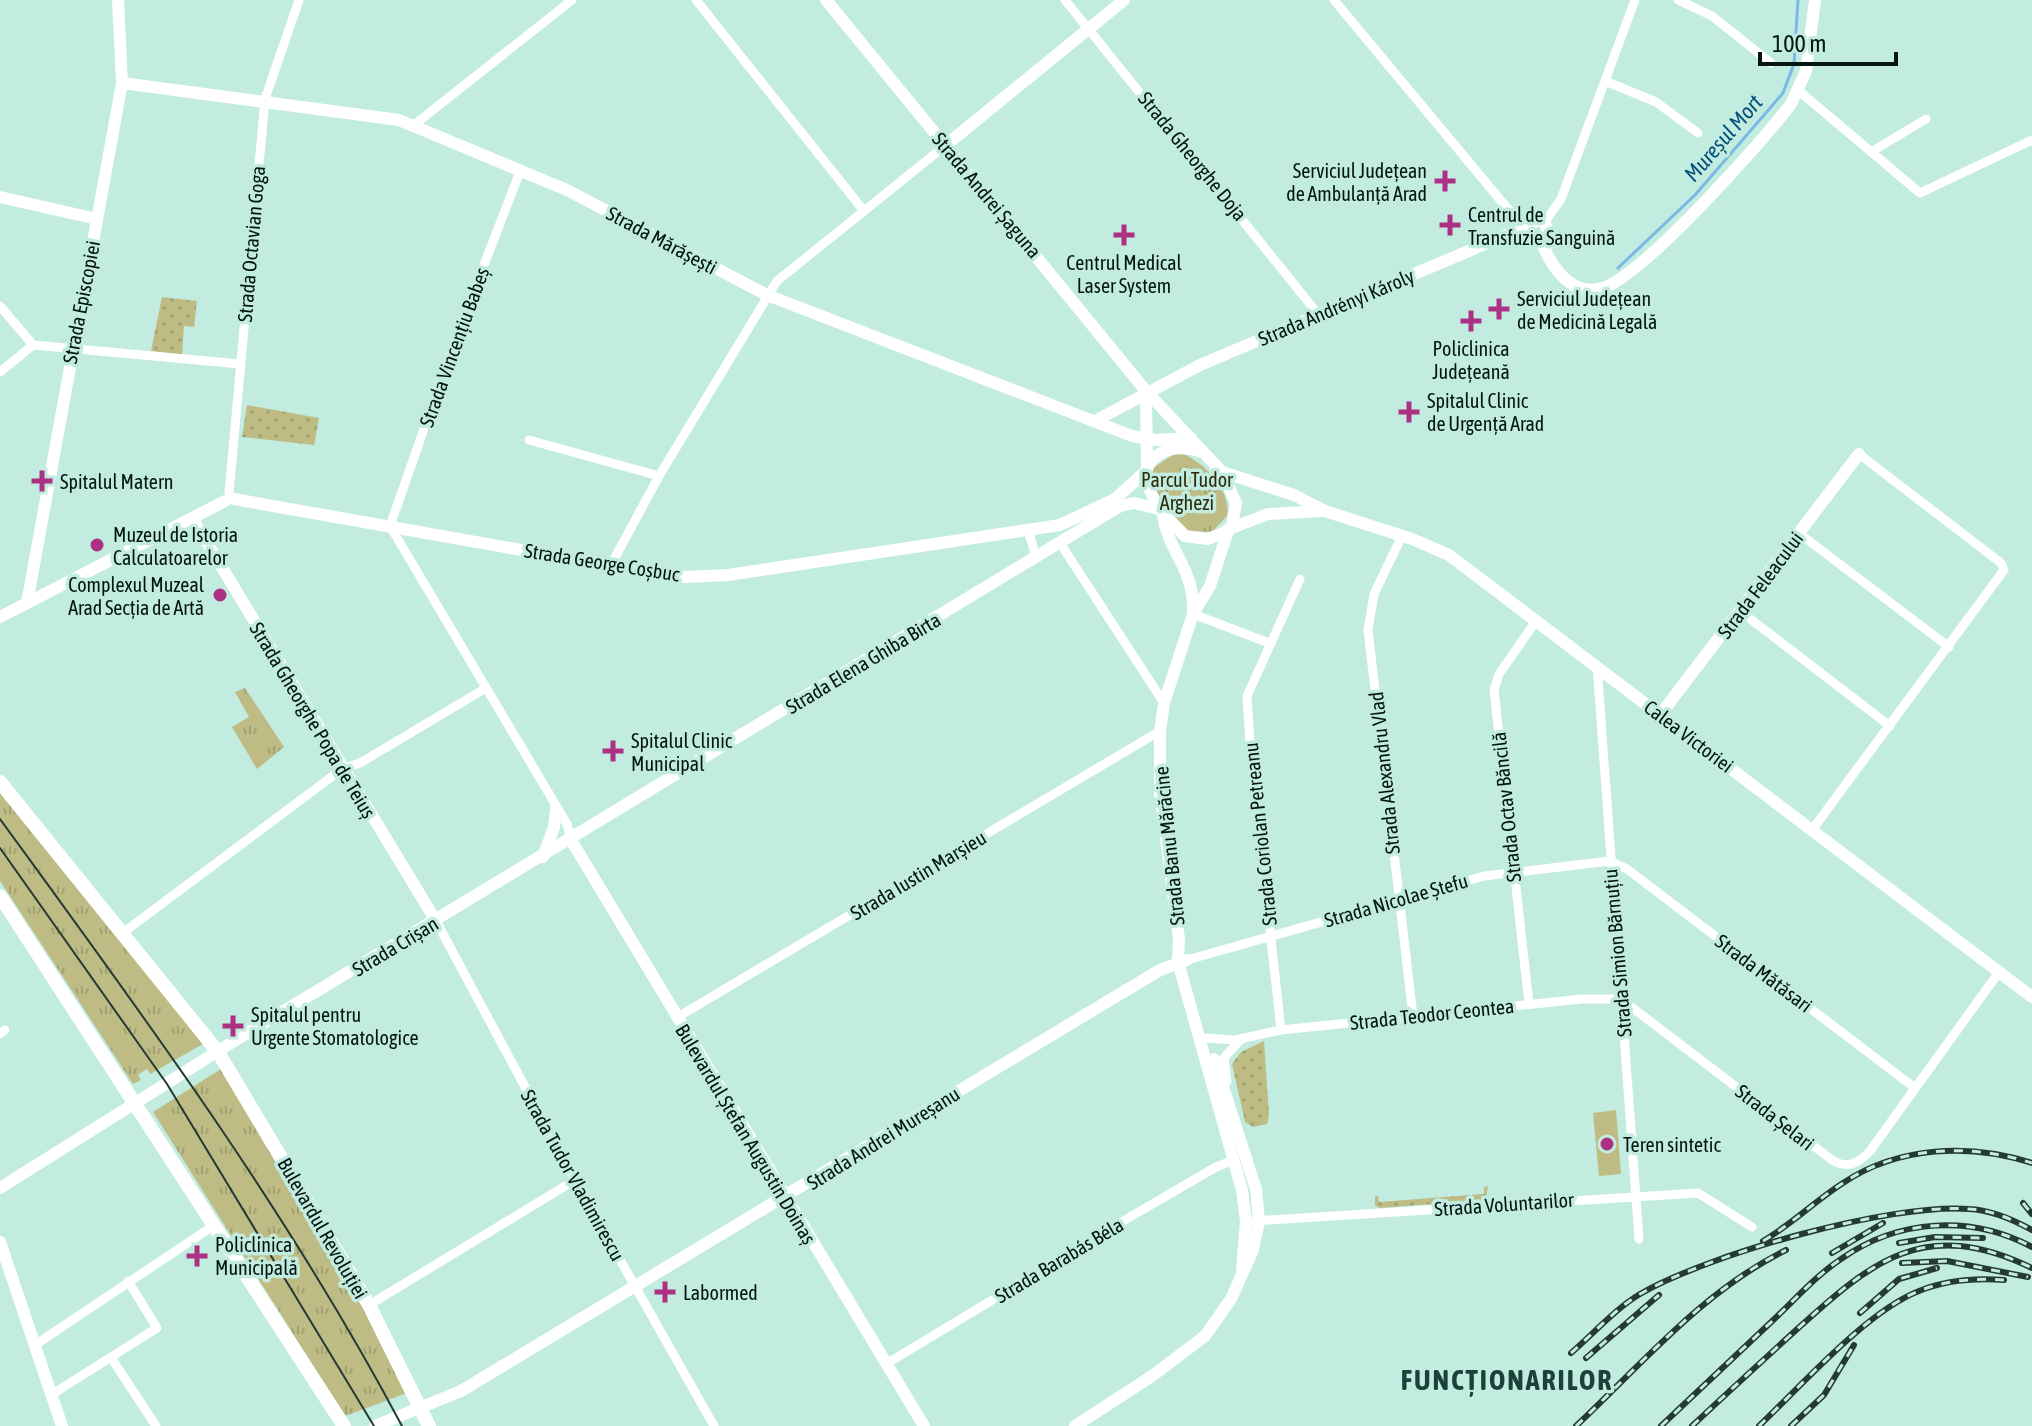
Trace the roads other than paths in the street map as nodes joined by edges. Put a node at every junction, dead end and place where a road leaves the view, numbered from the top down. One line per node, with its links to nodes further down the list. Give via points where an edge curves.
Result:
1 (118, 0): 15 (street, Strada Episcopiei)
2 (299, 0): 17 (street, Strada Octavian Goga)
3 (572, 0): 19 (street)
4 (696, 0): 26 (street)
5 (826, 0): 22 (street, Strada Andrei Șaguna)
6 (1065, 0): 12 (street, Strada Gheorghe Doja)
7 (1124, 0): 12 (street)
8 (1334, 0): 28 (street, via 1508,209)
9 (1678, 0): 13 (street, via 1712,16)
10 (1815, 0): 16 (street)
11 (1633, 1): 14 (street)
12 (1089, 28): 22 (street); 31 (street, Strada Gheorghe Doja)
13 (1771, 63)
14 (1605, 81): 20 (street, via 1656,102); 28 (street, via 1561,199)
15 (122, 83): 17 (street, Strada Mărășești); 27 (street, Strada Episcopiei)
16 (1799, 91): 23 (street); 28 (street, via 1770,129 1624,279 1598,290 1578,288 1554,267)
17 (265, 99): 19 (street, Strada Mărășești); 34 (street, Strada Octavian Goga)
18 (1926, 119): 23 (street)
19 (414, 125): 24 (street, Strada Mărășești)
20 (1698, 133)
21 (2032, 140): 23 (street, via 1926,192 1918,192)
22 (946, 145): 26 (street); 36 (street, Strada Andrei Șaguna)
23 (1871, 152)
24 (521, 169): 29 (street, Strada Mărășești); 50 (street, Strada Vincențiu Babeș)
25 (0, 197): 27 (street)
26 (864, 211): 29 (street, via 781,277)
27 (97, 219): 33 (street, Strada Episcopiei)
28 (1536, 229): 31 (street, Strada Andrényi Károly, via 1511,233)
29 (767, 295): 37 (street, Strada Mărășești); 45 (street)
30 (0, 306): 32 (street)
31 (1318, 314): 36 (street, Strada Andrényi Károly)
32 (33, 345): 33 (street); 35 (street)
33 (71, 349): 34 (street); 59 (street, Strada Episcopiei)
34 (240, 364): 46 (street, Strada Octavian Goga)
35 (0, 372)
36 (1146, 391): 37 (street); 38 (street, Strada Andrei Șaguna); 39 (street)
37 (1095, 421): 39 (street, Strada Mărășești)
38 (1191, 438): 39 (street, Strada Mărășești); 41 (street, Strada Andrei Șaguna)
39 (1147, 439): 43 (street)
40 (529, 440): 45 (street)
41 (1202, 452): 43 (street, via 1167,449); 44 (street)
42 (1859, 454): 53 (street, Strada Feleacului); 65 (street, via 2001,563 2002,573)
43 (1146, 470): 47 (street, via 1146,485); 51 (street, Strada George Coșbuc, via 1116,498 1074,521)
44 (1222, 472): 48 (street, Calea Victoriei); 52 (street, via 1236,503)
45 (659, 476): 57 (street)
46 (229, 498): 49 (street); 50 (street, Strada George Coșbuc)
47 (1161, 511): 52 (street, via 1190,538 1208,539); 55 (street, Strada Elena Ghiba Birta, via 1125,504); 61 (street, Strada Banu Mărăcine, via 1192,584)
48 (1325, 511): 52 (street, Calea Victoriei, via 1268,514); 54 (street, Calea Victoriei)
49 (192, 518): 59 (street); 72 (street, Strada Gheorghe Popa de Teiuș)
50 (390, 526): 57 (street, Strada George Coșbuc); 67 (street)
51 (1028, 530): 56 (street); 57 (street, Strada George Coșbuc, via 711,577)
52 (1228, 530): 61 (street, Strada Banu Mărăcine, via 1210,586)
53 (1800, 534): 60 (street, Strada Feleacului); 65 (street)
54 (1402, 536): 63 (street, Calea Victoriei, via 1449,555); 81 (street, Strada Alexandru Vlad, via 1368,616)
55 (1060, 543): 56 (street, Strada Elena Ghiba Birta); 68 (street)
56 (1036, 557): 76 (street, Strada Elena Ghiba Birta)
57 (611, 565)
58 (1300, 579): 64 (street, Strada Coriolan Petreanu)
59 (27, 603): 62 (street)
60 (1740, 611): 69 (street, Strada Feleacului); 70 (street)
61 (1193, 614): 64 (street); 68 (street, Strada Banu Mărăcine)
62 (0, 617)
63 (1536, 621): 66 (street, Calea Victoriei); 79 (street, Strada Octav Băncilă, via 1494,686)
64 (1269, 643): 84 (street, Strada Coriolan Petreanu, via 1247,703)
65 (1949, 647): 70 (street)
66 (1597, 666): 69 (street, Calea Victoriei); 78 (street, Strada Simion Bărnuțiu)
67 (486, 688): 72 (street); 74 (street)
68 (1164, 703): 71 (street, Strada Banu Mărăcine)
69 (1660, 715): 75 (street, Calea Victoriei)
70 (1890, 726): 75 (street)
71 (1160, 731): 85 (street, Strada Banu Mărăcine, via 1160,793); 91 (street, Strada Iustin Marșieu)
72 (342, 769): 82 (street, Strada Gheorghe Popa de Teiuș); 83 (street)
73 (0, 782): 83 (main road, Bulevardul Revoluției)
74 (556, 809): 76 (street); 77 (street)
75 (1812, 830): 86 (street, Calea Victoriei)
76 (571, 840): 77 (street, Strada Crișan); 91 (street, Bulevardul Ștefan Augustin Doinaș)
77 (543, 857): 82 (street, Strada Crișan)
78 (1610, 861): 79 (street, Strada Nicolae Ștefu); 88 (street, Strada Simion Bărnuțiu); 96 (street, Strada Mătăsari)
79 (1513, 870): 81 (street, Strada Nicolae Ștefu); 89 (street, Strada Octav Băncilă)
80 (0, 896): 98 (main road)
81 (1398, 899): 84 (street, Strada Nicolae Ștefu); 90 (street, Strada Alexandru Vlad)
82 (436, 921): 95 (street, Strada Crișan); 100 (street, Strada Tudor Vladimirescu)
83 (124, 932): 95 (main road, Bulevardul Revoluției)
84 (1272, 936): 85 (street, Strada Nicolae Ștefu); 92 (street, Strada Coriolan Petreanu)
85 (1182, 961): 93 (street, Strada Banu Mărăcine); 99 (street, Strada Banu Mărăcine); 103 (street, Strada Andrei Mureșanu, via 1005,1062)
86 (1999, 972): 87 (street, Calea Victoriei); 96 (street)
87 (2032, 997)
88 (1621, 999): 89 (street, Strada Teodor Ceontea); 96 (street, Strada Șelari, via 1844,1166 1870,1151); 102 (street, Strada Simion Bărnuțiu)
89 (1529, 1004): 90 (street, Strada Teodor Ceontea)
90 (1413, 1016): 92 (street, Strada Teodor Ceontea)
91 (676, 1018): 103 (street, Bulevardul Ștefan Augustin Doinaș)
92 (1281, 1030): 94 (street, Strada Teodor Ceontea)
93 (1207, 1038): 94 (street, Strada Teodor Ceontea); 97 (street, Strada Banu Mărăcine)
94 (1243, 1038): 97 (street, via 1224,1058)
95 (218, 1052): 98 (street); 113 (main road, Bulevardul Revoluției)
96 (1915, 1088)
97 (1224, 1092): 105 (street, Strada Banu Mărăcine, via 1256,1189)
98 (134, 1105): 101 (street); 106 (main road)
99 (1234, 1160): 104 (street, Strada Banu Mărăcine); 116 (street, Strada Barabás Béla)
100 (575, 1180): 112 (street, Strada Tudor Vladimirescu); 113 (street)
101 (0, 1188)
102 (1636, 1195): 105 (street, Strada Voluntarilor); 107 (street, Strada Voluntarilor, via 1698,1193); 108 (street, Strada Simion Bărnuțiu)
103 (785, 1198): 112 (street, Strada Andrei Mureșanu); 116 (street, Bulevardul Ștefan Augustin Doinaș)
104 (1246, 1221): 105 (street, Strada Voluntarilor); 110 (street, Strada Banu Mărăcine)
105 (1259, 1221): 110 (street)
106 (213, 1226): 111 (street); 121 (main road)
107 (1752, 1227)
108 (1639, 1239)
109 (0, 1242): 114 (street)
110 (1242, 1271): 126 (street, via 1224,1311 1192,1348)
111 (128, 1281): 114 (street); 115 (street, via 157,1328)
112 (635, 1286): 118 (street, Strada Andrei Mureșanu); 124 (street, Strada Tudor Vladimirescu)
113 (369, 1305): 118 (main road, Bulevardul Revoluției)
114 (35, 1345): 117 (street)
115 (112, 1359): 117 (street); 120 (street)
116 (886, 1364): 125 (street, Bulevardul Ștefan Augustin Doinaș)
117 (51, 1395): 119 (street)
118 (421, 1410): 122 (street); 123 (main road, Bulevardul Revoluției)
119 (62, 1426)
120 (156, 1426)
121 (344, 1426)
122 (375, 1426)
123 (429, 1426)
124 (714, 1426)
125 (924, 1426)
126 (1075, 1426)

